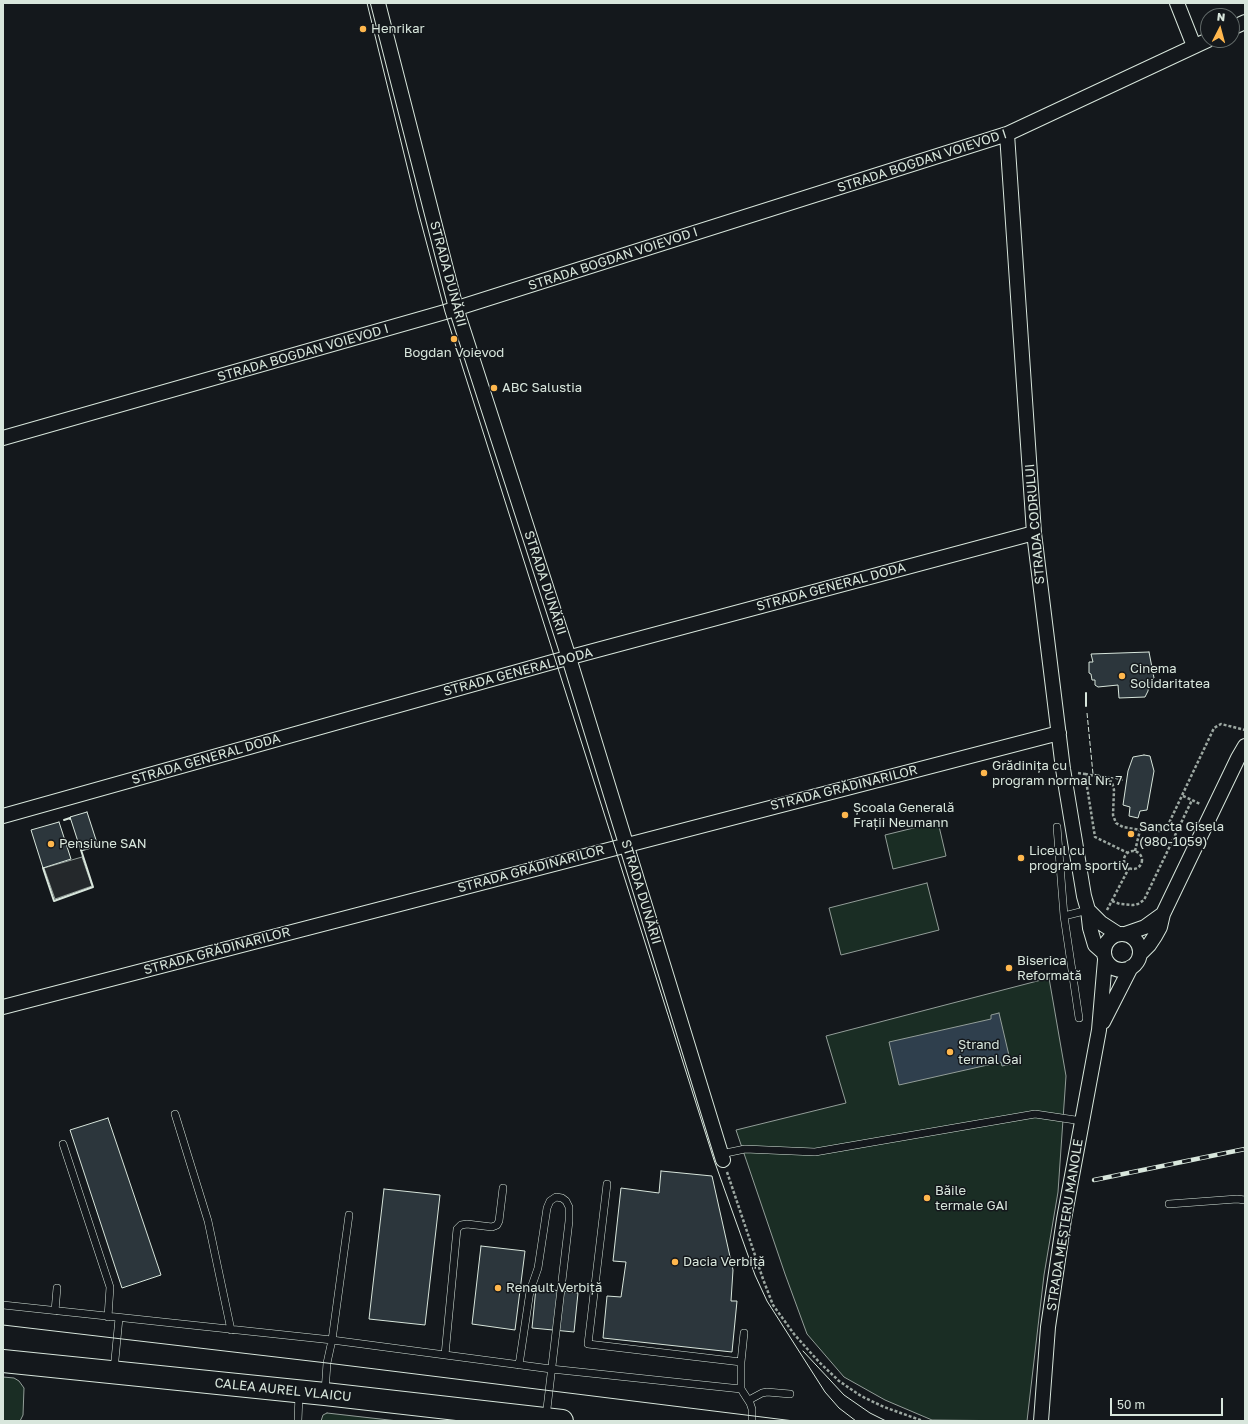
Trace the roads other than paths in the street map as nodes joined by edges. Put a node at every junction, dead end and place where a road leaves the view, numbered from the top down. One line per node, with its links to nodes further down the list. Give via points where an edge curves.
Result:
1 (378, 3): 6 (street, STRADA DUNĂRII)
2 (1177, 3): 4 (street)
3 (1200, 43): 4 (street, STRADA BOGDAN VOIEVOD I)
4 (1194, 46): 5 (street, STRADA BOGDAN VOIEVOD I)
5 (1007, 134): 6 (street, STRADA BOGDAN VOIEVOD I); 8 (street, STRADA CODRULUI)
6 (456, 308): 7 (street, STRADA BOGDAN VOIEVOD I); 9 (street, STRADA DUNĂRII)
7 (3, 438)
8 (1034, 533): 9 (street, STRADA GENERAL DODA); 10 (street, STRADA CODRULUI)
9 (568, 658): 12 (street, STRADA GENERAL DODA); 14 (street, STRADA DUNĂRII)
10 (1059, 733): 14 (street, STRADA GRĂDINARILOR); 15 (street, STRADA CODRULUI)
11 (1245, 746): 16 (street)
12 (3, 816)
13 (1056, 827): 17 (lane)
14 (627, 844): 22 (street, STRADA GRĂDINARILOR); 28 (street, STRADA DUNĂRII)
15 (1088, 910): 17 (lane); 18 (street, via 1101,923); 20 (street, STRADA CODRULUI, via 1093,940)
16 (1163, 914): 18 (street, via 1145,927); 19 (street, via 1155,936)
17 (1064, 916): 23 (lane)
18 (1122, 934): 19 (street, via 1136,941); 20 (street, via 1112,936 1107,941)
19 (1140, 954): 21 (street)
20 (1104, 957): 21 (street, via 1115,969 1125,970); 24 (street)
21 (1131, 967): 24 (street)
22 (3, 1007)
23 (1079, 1018)
24 (1099, 1030): 26 (street, STRADA MEȘTERU MANOLE)
25 (175, 1114): 39 (lane, via 208,1221)
26 (1082, 1121): 28 (lane, via 1035,1114 814,1152 745,1148); 57 (street, STRADA MEȘTERU MANOLE, via 1048,1327)
27 (63, 1144): 37 (lane, via 110,1287)
28 (722, 1157)
29 (607, 1184): 44 (lane, via 588,1344)
30 (503, 1188): 42 (lane, via 497,1225 492,1227 467,1224 461,1225 458,1229)
31 (1245, 1200): 32 (lane)
32 (1169, 1204)
33 (349, 1216): 41 (lane)
34 (57, 1288): 36 (lane)
35 (3, 1306): 36 (lane)
36 (55, 1311): 37 (lane)
37 (108, 1317): 38 (lane)
38 (119, 1318): 39 (lane); 47 (lane)
39 (231, 1330): 41 (lane)
40 (744, 1333): 44 (lane)
41 (332, 1340): 42 (lane); 50 (lane, via 327,1362)
42 (445, 1355): 45 (lane)
43 (3, 1361): 47 (main road, CALEA AUREL VLAICU)
44 (741, 1362): 48 (lane)
45 (520, 1365): 46 (lane); 46 (lane, via 530,1291 538,1268 547,1208 550,1201 562,1198 569,1207 569,1221)
46 (551, 1369): 48 (lane); 54 (lane)
47 (114, 1372): 49 (main road, CALEA AUREL VLAICU)
48 (741, 1389): 52 (lane)
49 (299, 1392): 50 (main road, CALEA AUREL VLAICU); 55 (lane)
50 (325, 1394): 53 (main road, CALEA AUREL VLAICU)
51 (790, 1394): 52 (lane, via 767,1392)
52 (749, 1400): 56 (lane)
53 (507, 1418): 54 (main road, CALEA AUREL VLAICU)
54 (554, 1420)
55 (298, 1421)
56 (752, 1421)
57 (1041, 1421)

